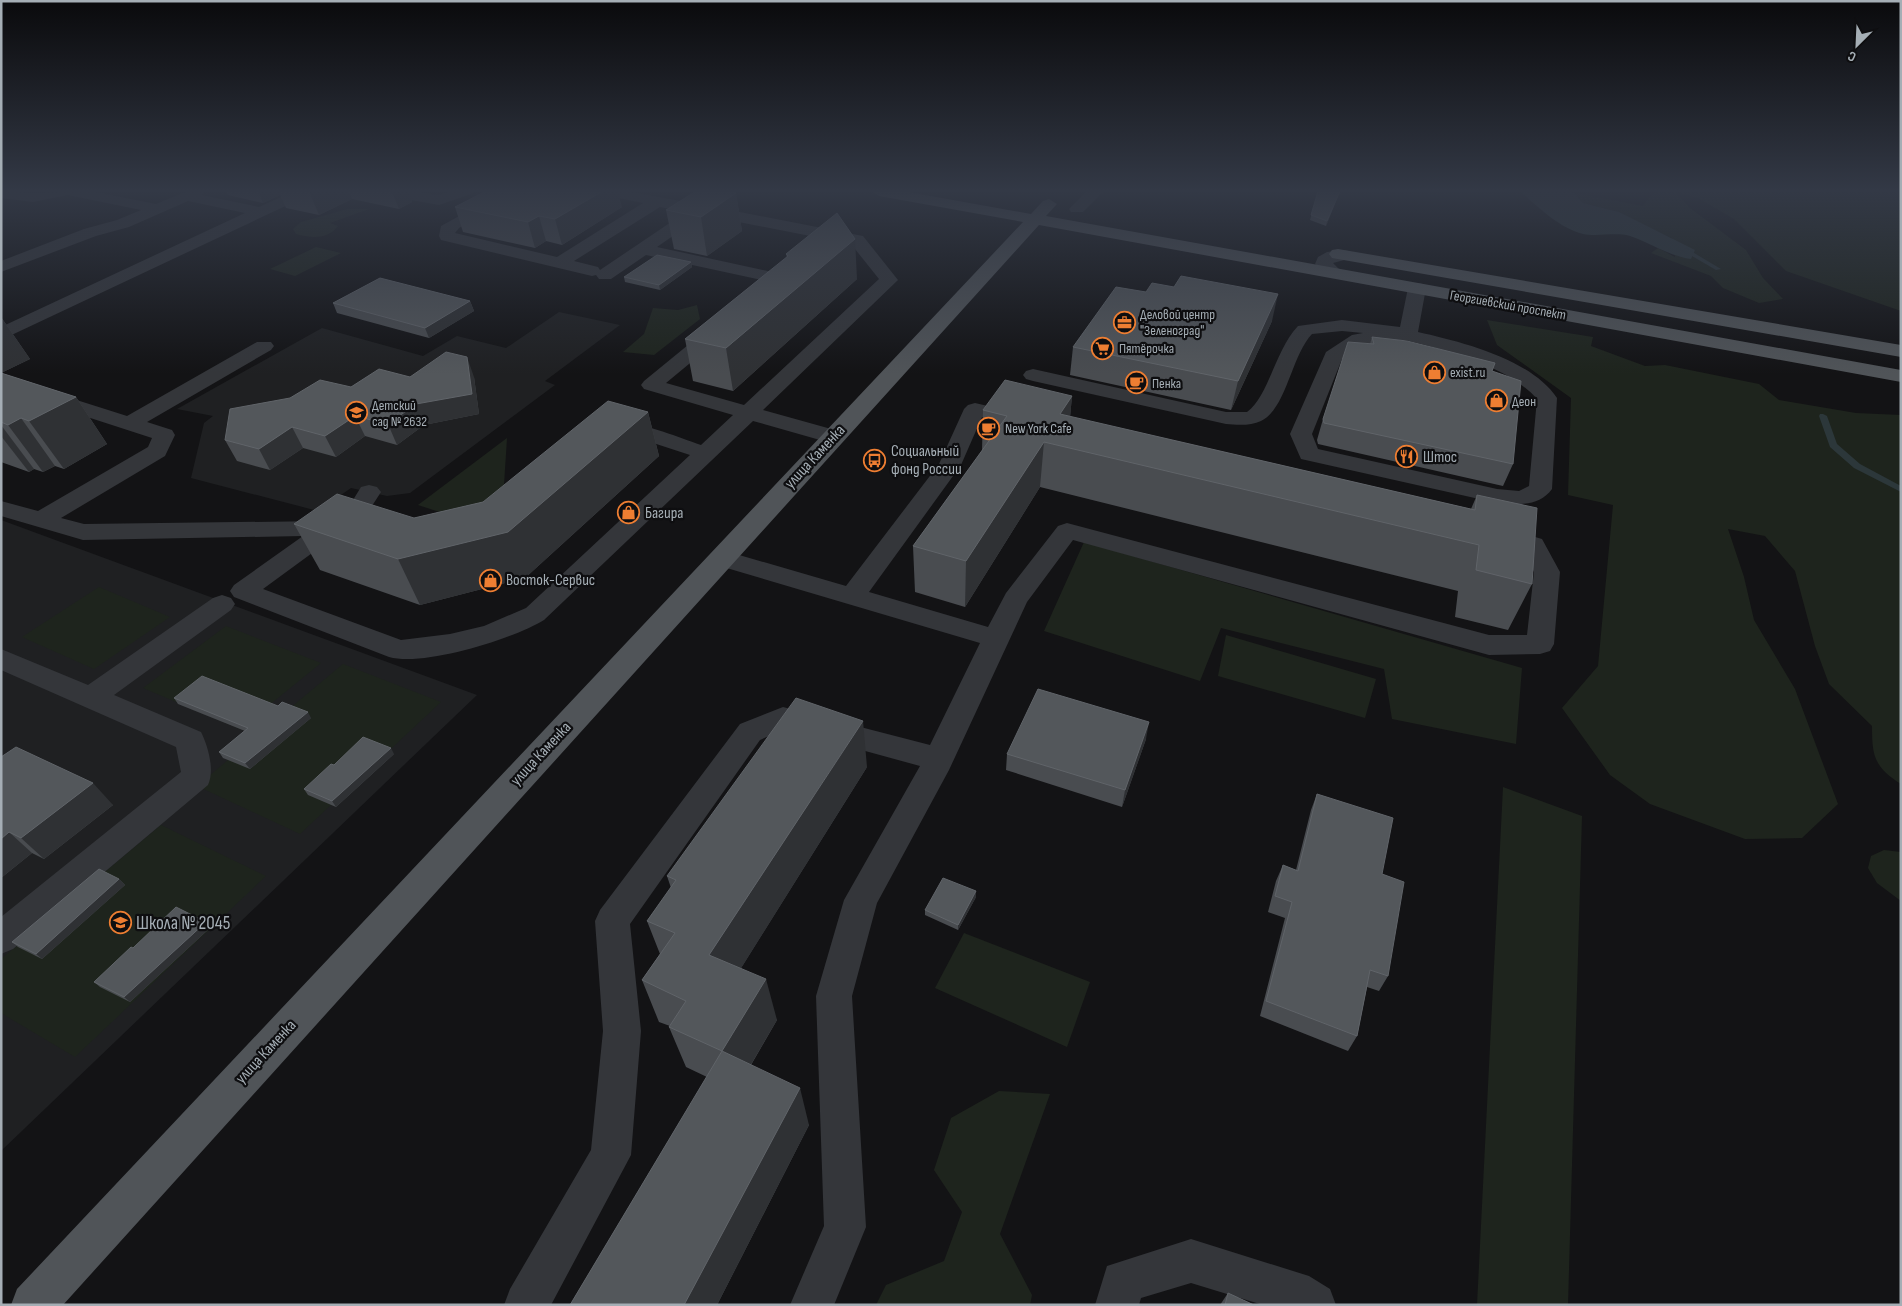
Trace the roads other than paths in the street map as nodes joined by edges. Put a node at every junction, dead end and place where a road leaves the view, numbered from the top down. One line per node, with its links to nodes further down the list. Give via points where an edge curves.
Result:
1 (41, 252): 13 (street)
2 (174, 252): 18 (street)
3 (514, 252): 12 (street)
4 (577, 252): 12 (street)
5 (638, 252): 12 (street, via 599,273)
6 (657, 252): 16 (street, via 780,279)
7 (867, 252): 25 (street, via 889,280)
8 (996, 252): 28 (main road, улица Каменка)
9 (1236, 252): 14 (main road, Георгиевский проспект)
10 (1325, 252): 11 (main road, Георгиевский проспект)
11 (1342, 255): 14 (street, via 1324,261); 21 (main road, Георгиевский проспект)
12 (560, 263)
13 (1, 268)
14 (1333, 272): 15 (main road, Георгиевский проспект)
15 (1417, 288): 19 (street); 23 (main road, Георгиевский проспект)
16 (752, 302)
17 (731, 320): 25 (street, via 651,385)
18 (5, 329)
19 (1408, 334): 19 (street, via 1359,339 1334,356 1301,434 1309,454 1497,496 1523,498 1540,489 1547,398 1527,378); 22 (street, via 1330,325 1306,329 1294,342 1264,410 1252,417 1226,418)
20 (264, 346): 26 (street)
21 (1897, 351)
22 (1033, 375)
23 (1901, 376)
24 (1, 382): 26 (street)
25 (747, 413): 28 (street); 30 (street)
26 (130, 422): 34 (street, via 164,435 157,452)
27 (1043, 425): 39 (street, via 975,409 950,465)
28 (834, 437): 38 (main road, улица Каменка)
29 (596, 443): 30 (street, via 616,431 643,433)
30 (705, 453): 36 (street, via 526,621 514,627 416,649 400,650 243,591)
31 (369, 492): 33 (street)
32 (1, 508): 34 (street)
33 (352, 513): 35 (street); 36 (street)
34 (44, 518): 36 (street, via 83,532)
35 (378, 520)
36 (331, 528)
37 (1476, 528): 41 (street, via 1533,545 1547,572 1540,644 1489,645 1067,531 1015,599)
38 (722, 558): 39 (street); 46 (main road, улица Каменка)
39 (852, 596): 41 (street)
40 (222, 604): 43 (street)
41 (995, 638): 44 (street)
42 (1, 659): 43 (street)
43 (91, 697): 45 (street, via 190,740 197,776)
44 (938, 759): 47 (street, via 784,718 750,732 612,922 622,1031 611,1155); 48 (street, via 861,900 834,996 845,1227)
45 (1, 938)
46 (33, 1305)
47 (526, 1305)
48 (812, 1305)
49 (1117, 1305): 50 (street, via 1123,1282 1191,1261 1293,1292)
50 (1314, 1305)

